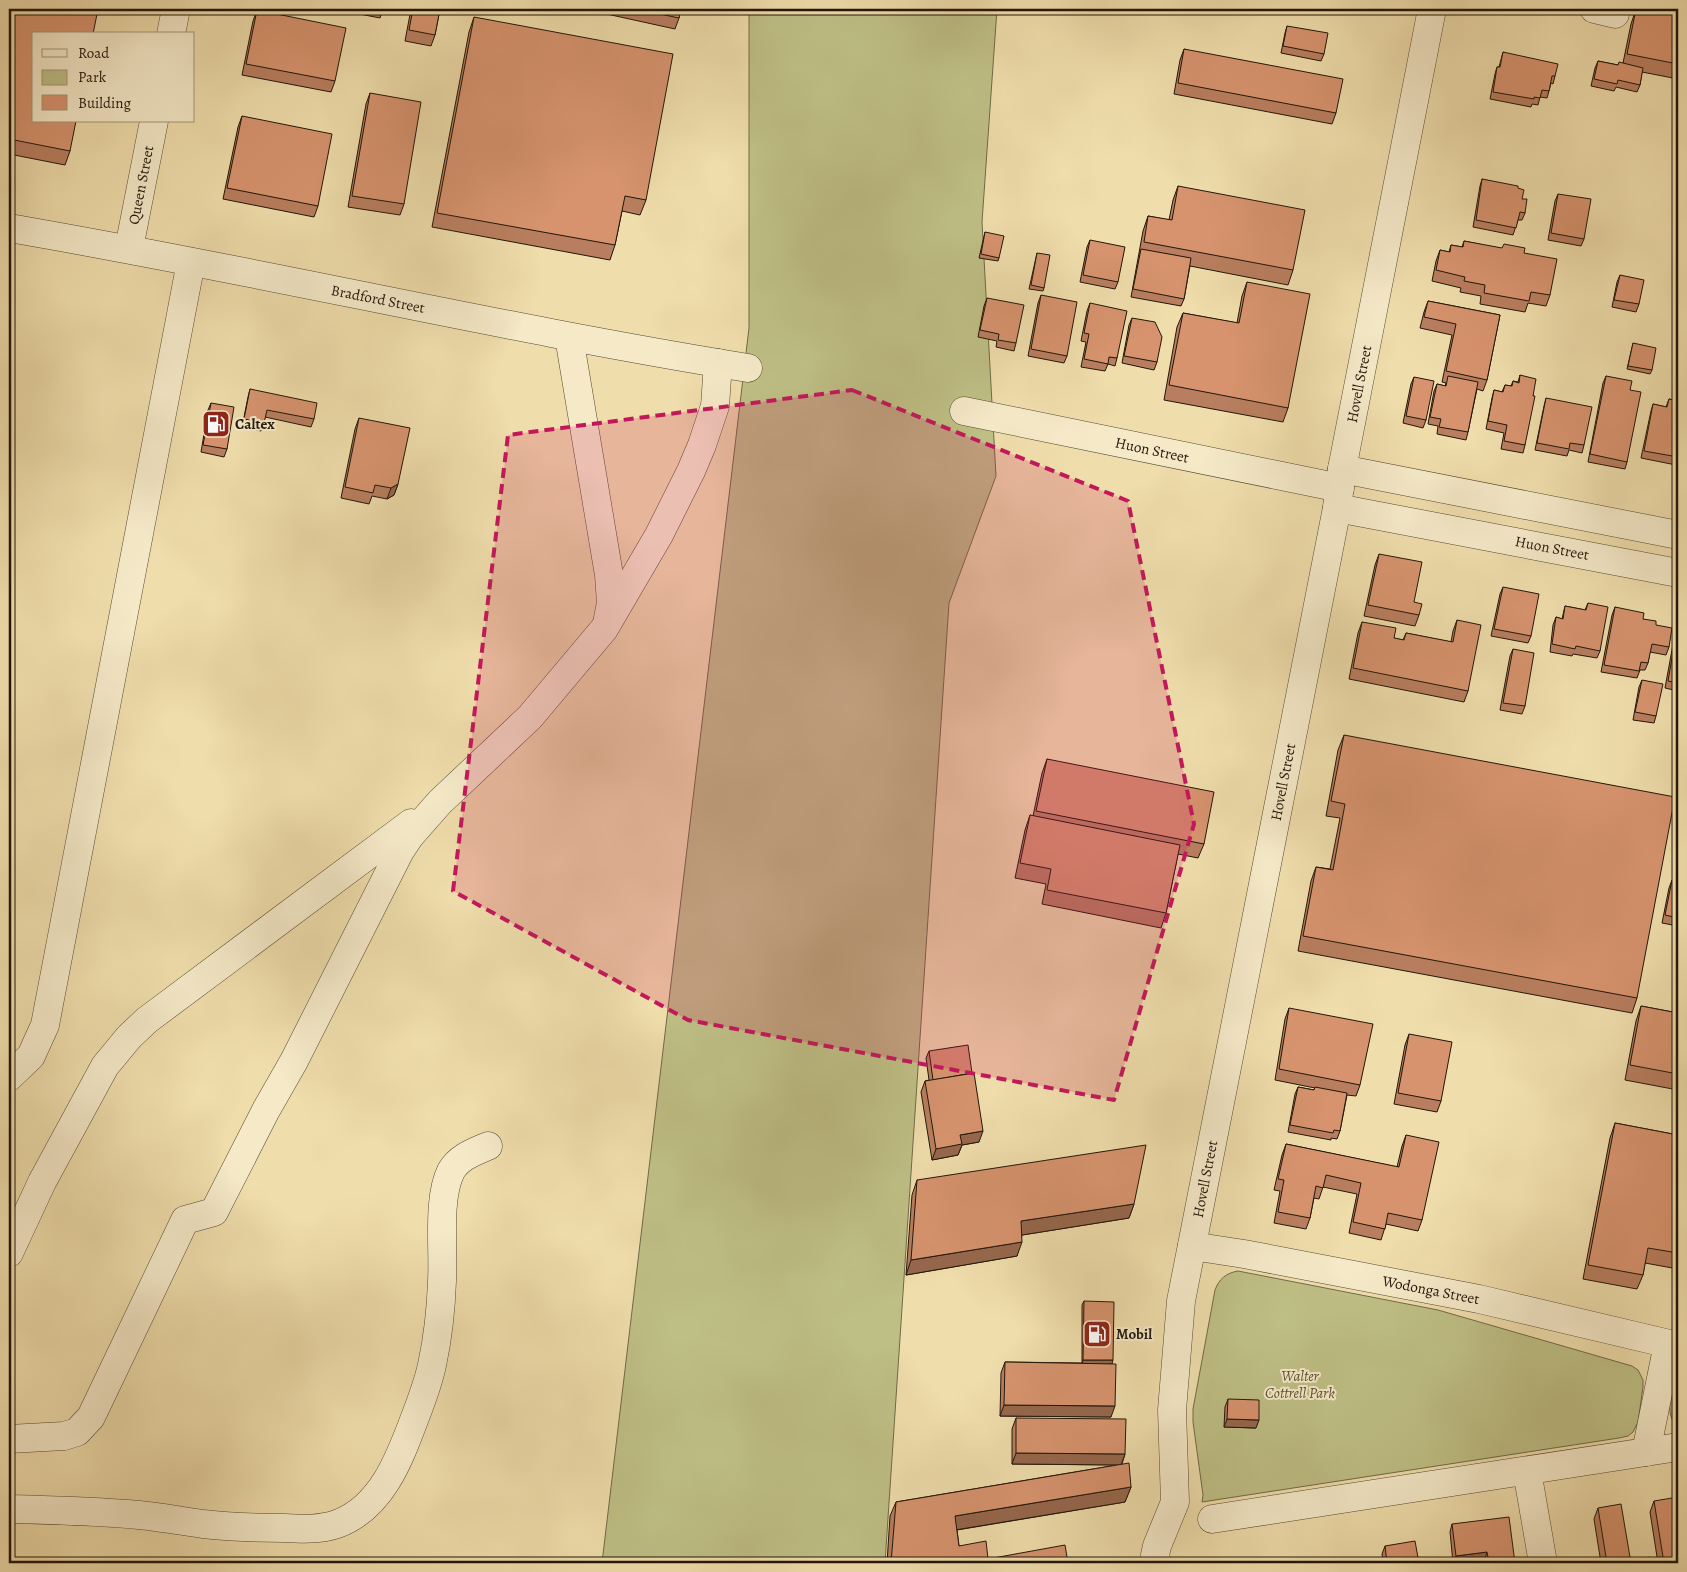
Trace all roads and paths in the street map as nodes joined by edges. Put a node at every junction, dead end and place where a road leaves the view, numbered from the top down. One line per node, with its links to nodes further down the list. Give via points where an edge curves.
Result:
1 (176, 9): 3 (street)
2 (1432, 9): 12 (street, Hovell Street)
3 (171, 32)
4 (154, 122): 6 (street, Queen Street)
5 (9, 228): 6 (street, Bradford Street)
6 (129, 248): 7 (street, Bradford Street)
7 (191, 262): 8 (street, Bradford Street); 21 (street, via 45,1025 31,1056)
8 (569, 337): 9 (street, Bradford Street); 19 (street, via 610,580 611,602)
9 (718, 363): 10 (street, Bradford Street); 19 (street, via 715,406 702,445 658,535)
10 (748, 368)
11 (964, 411): 12 (street, Huon Street)
12 (1340, 488): 13 (street, Huon Street); 16 (street, Huon Street); 23 (street, Hovell Street)
13 (1508, 500): 14 (street, Huon Street); 16 (street)
14 (1569, 512): 15 (street, Huon Street); 17 (street)
15 (1678, 534)
16 (1502, 539): 17 (street, Huon Street)
17 (1564, 551): 18 (street, Huon Street)
18 (1678, 573)
19 (604, 629): 20 (street, via 530,717)
20 (440, 802): 24 (street, via 128,1037 105,1066 42,1182); 26 (street, via 400,850 214,1212 185,1220 91,1418 70,1435)
21 (9, 1077)
22 (488, 1146): 30 (street, via 457,1163 447,1182 441,1302 432,1367 400,1456 385,1483 363,1509 336,1524 300,1529 223,1526 100,1511)
23 (1192, 1246): 25 (street, Wodonga Street, via 1479,1299); 32 (street, Hovell Street, via 1174,1374 1175,1502 1160,1538)
24 (9, 1253)
25 (1673, 1345): 28 (street, Wodonga Street)
26 (9, 1439)
27 (1678, 1447): 28 (street)
28 (1646, 1452): 29 (street)
29 (1527, 1471): 31 (street); 33 (street)
30 (9, 1509)
31 (1212, 1519)
32 (1156, 1559)
33 (1542, 1563)

